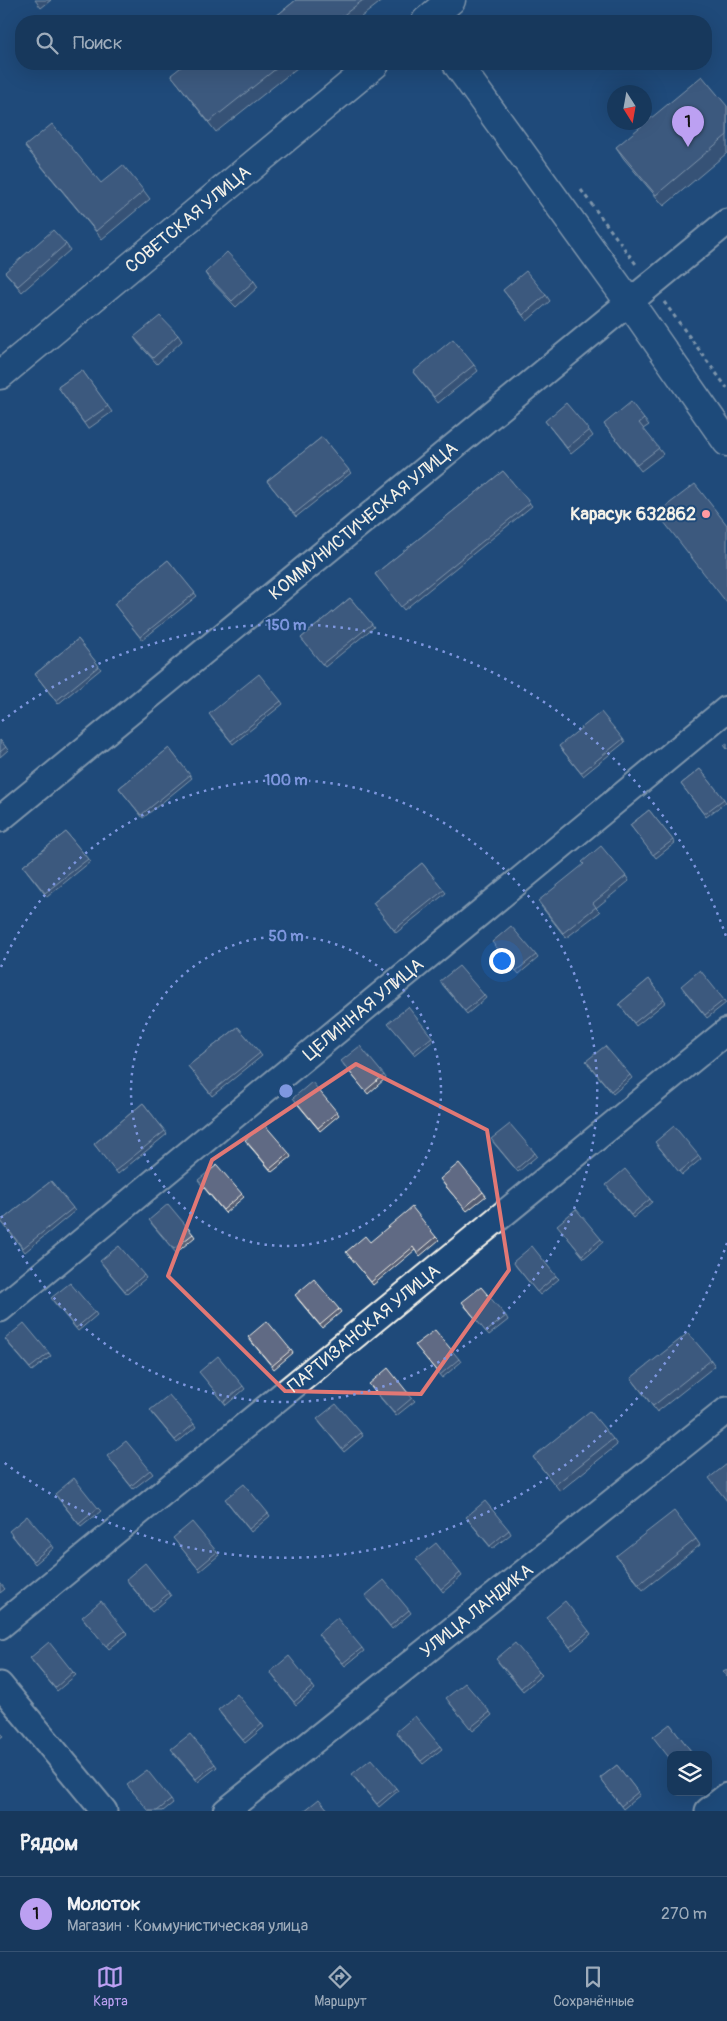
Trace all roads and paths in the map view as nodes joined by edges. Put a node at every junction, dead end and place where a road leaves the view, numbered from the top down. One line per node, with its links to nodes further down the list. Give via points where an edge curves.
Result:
1 (451, 0): 2 (street)
2 (433, 15)
3 (368, 70): 9 (street, СОВЕТСКАЯ УЛИЦА)
4 (461, 70): 8 (street)
5 (575, 182): 7 (path)
6 (727, 222): 7 (street, КОММУНИСТИЧЕСКАЯ УЛИЦА)
7 (652, 285): 8 (street, КОММУНИСТИЧЕСКАЯ УЛИЦА); 10 (path)
8 (630, 303): 11 (street); 13 (street, КОММУНИСТИЧЕСКАЯ УЛИЦА)
9 (0, 375)
10 (727, 388)
11 (727, 442)
12 (727, 709): 15 (street, ЦЕЛИННАЯ УЛИЦА)
13 (0, 820)
14 (727, 1031): 17 (street, ПАРТИЗАНСКАЯ УЛИЦА)
15 (0, 1309)
16 (727, 1410): 21 (street, УЛИЦА ЛАНДИКА)
17 (0, 1626)
18 (0, 1685): 20 (street)
19 (727, 1796): 22 (street)
20 (104, 1811)
21 (226, 1811)
22 (708, 1811)

